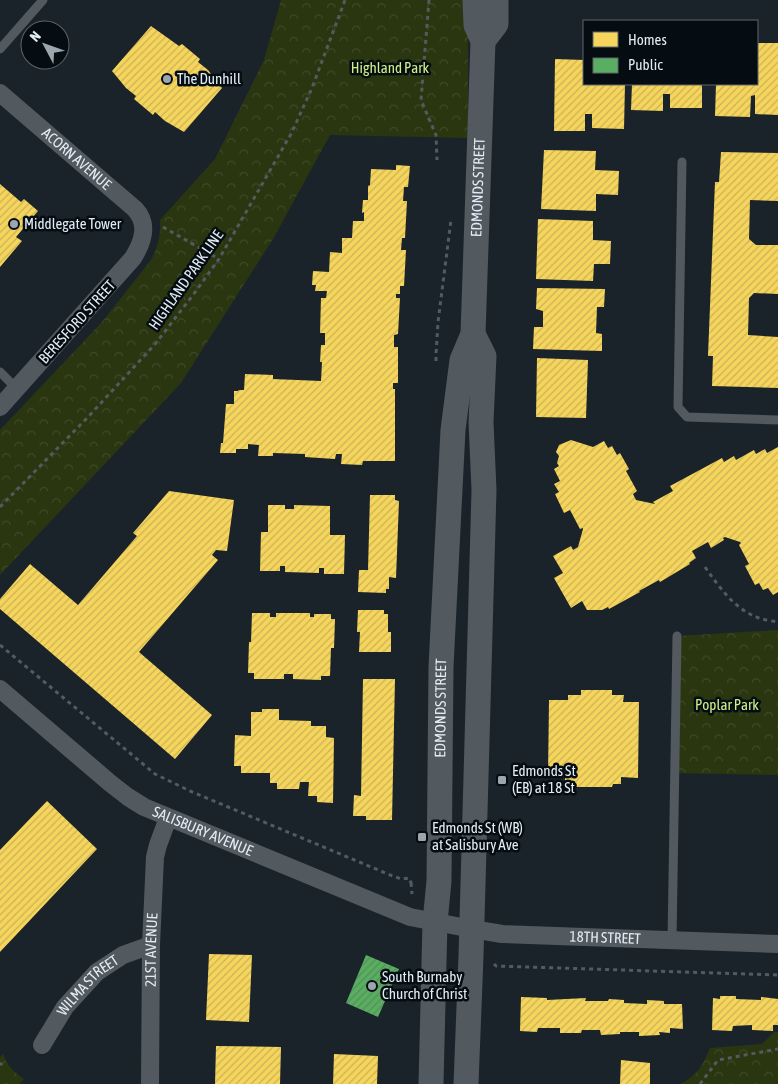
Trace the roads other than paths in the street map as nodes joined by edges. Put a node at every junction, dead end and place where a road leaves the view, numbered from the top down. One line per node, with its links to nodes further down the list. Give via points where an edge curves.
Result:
1 (43, 0): 5 (lane)
2 (475, 0): 4 (street, EDMONDS STREET, via 476,25)
3 (496, 0): 4 (street, via 496,24)
4 (483, 41): 9 (street, EDMONDS STREET)
5 (0, 48)
6 (0, 92): 8 (street, ACORN AVENUE, via 135,209)
7 (682, 162): 13 (lane, via 678,407 687,417)
8 (152, 229): 11 (street, BERESFORD STREET, via 133,258)
9 (473, 334): 17 (street, EDMONDS STREET, via 462,360 453,430 441,666); 18 (street, EDMONDS STREET, via 484,356 481,422 484,490)
10 (0, 372): 11 (lane)
11 (18, 388): 12 (street, BERESFORD STREET)
12 (0, 407)
13 (778, 420)
14 (677, 636): 19 (lane)
15 (0, 689): 16 (street, SALISBURY AVENUE, via 128,797)
16 (168, 818): 17 (street, SALISBURY AVENUE, via 410,917); 21 (street, 21ST AVENUE, via 155,858)
17 (435, 922): 18 (street, 18TH STREET); 24 (street, EDMONDS STREET)
18 (472, 930): 19 (street, 18TH STREET); 25 (street, EDMONDS STREET)
19 (672, 940): 20 (street, 18TH STREET)
20 (778, 944)
21 (151, 945): 22 (street, WILMA STREET, via 123,954 97,972 66,1007); 23 (street, 21ST AVENUE)
22 (42, 1045)
23 (150, 1084)
24 (431, 1084)
25 (466, 1084)

